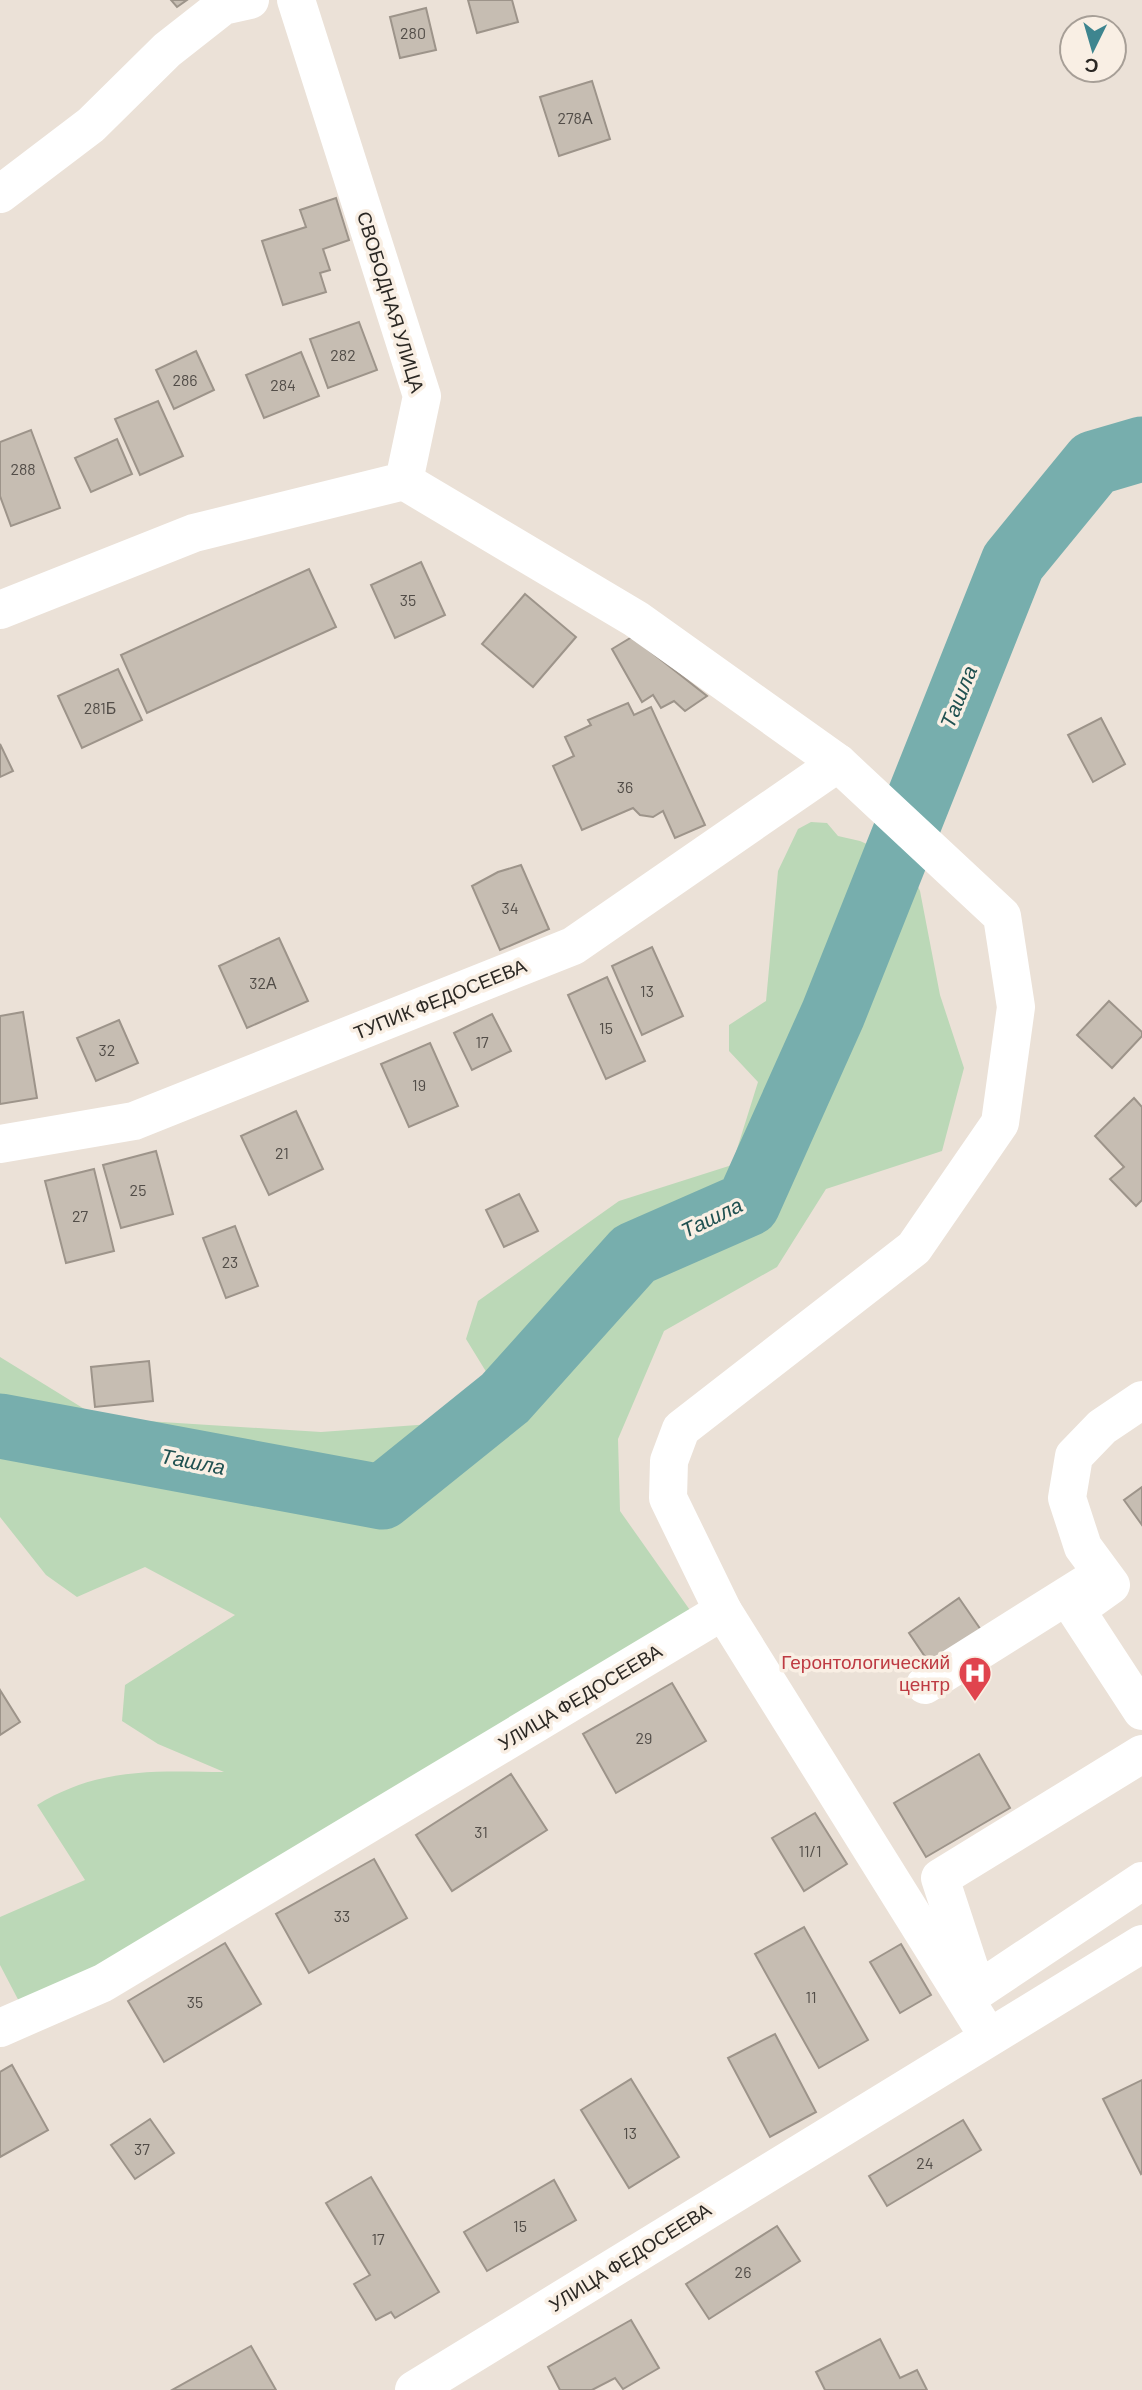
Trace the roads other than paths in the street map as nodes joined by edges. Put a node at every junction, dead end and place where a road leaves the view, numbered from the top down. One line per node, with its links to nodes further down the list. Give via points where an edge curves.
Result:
1 (250, 0): 3 (street, via 223,6 167,50 91,125)
2 (296, 0): 4 (street, СВОБОДНАЯ УЛИЦА, via 422,396)
3 (0, 194)
4 (404, 481): 5 (street, via 194,533); 6 (street, via 636,619)
5 (0, 610)
6 (838, 763): 7 (street, ТУПИК ФЕДОСЕЕВА, via 573,946 134,1121); 10 (street, via 1002,916 1016,1007 1000,1123 914,1248 681,1429 669,1461 668,1498)
7 (0, 1144)
8 (1142, 1400): 9 (street, via 1102,1427 1074,1456 1067,1498 1083,1546)
9 (1103, 1574): 11 (street); 12 (street, via 1111,1585 1076,1610)
10 (723, 1611): 16 (street, УЛИЦА ФЕДОСЕЕВА, via 103,1983); 17 (street)
11 (925, 1685)
12 (1142, 1712)
13 (1142, 1754): 14 (street, via 940,1878 978,1991)
14 (1142, 1881)
15 (1142, 1944): 17 (street, УЛИЦА ФЕДОСЕЕВА)
16 (0, 2028)
17 (988, 2036): 18 (street, УЛИЦА ФЕДОСЕЕВА)
18 (414, 2390)

